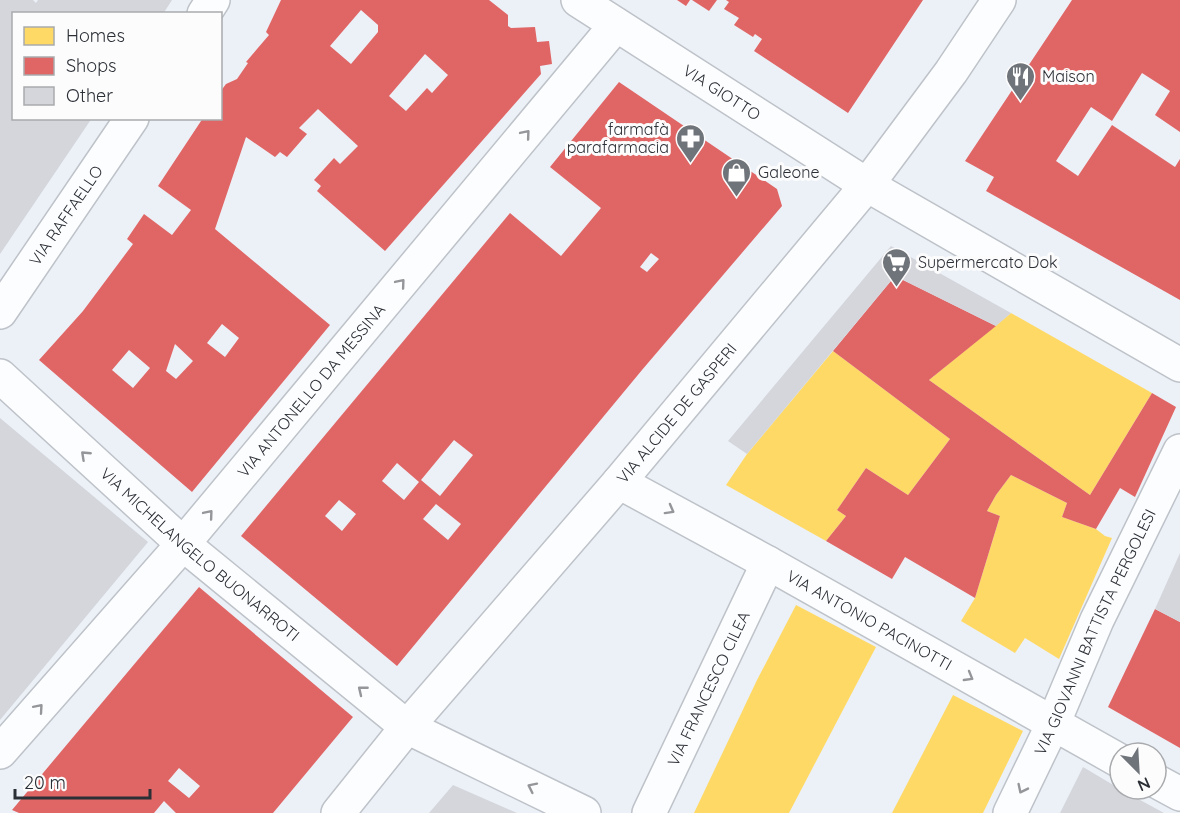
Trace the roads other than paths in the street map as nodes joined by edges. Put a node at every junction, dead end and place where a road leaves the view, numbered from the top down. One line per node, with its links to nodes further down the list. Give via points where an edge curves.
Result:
1 (578, 0): 3 (street, VIA GIOTTO)
2 (999, 0): 5 (street, VIA ALCIDE DE GASPERI)
3 (616, 25): 5 (street, VIA GIOTTO); 11 (street, VIA ANTONELLO DA MESSINA, one-way to 3)
4 (131, 120): 6 (street, VIA RAFFAELLO)
5 (867, 185): 7 (street, VIA GIOTTO); 10 (street, VIA ALCIDE DE GASPERI)
6 (0, 312)
7 (1180, 365)
8 (0, 376): 11 (street, VIA MICHELANGELO BUONARROTI, one-way to 8)
9 (1180, 451): 13 (street, VIA GIOVANNI BATTISTA PERGOLESI, via 1097,620)
10 (619, 482): 12 (street, VIA ANTONIO PACINOTTI, one-way to 12); 14 (street, VIA ALCIDE DE GASPERI)
11 (183, 544): 14 (street, VIA MICHELANGELO BUONARROTI, one-way to 11); 15 (street, VIA ANTONELLO DA MESSINA, one-way to 11)
12 (768, 563): 13 (street, VIA ANTONIO PACINOTTI, one-way to 13); 19 (street, VIA FRANCESCO CILEA)
13 (1053, 724): 16 (street, VIA ANTONIO PACINOTTI); 20 (street, VIA GIOVANNI BATTISTA PERGOLESI, one-way to 20)
14 (407, 727): 17 (street, VIA ALCIDE DE GASPERI); 18 (street, VIA MICHELANGELO BUONARROTI, one-way to 14)
15 (0, 752)
16 (1108, 754)
17 (338, 813)
18 (584, 813)
19 (649, 813)
20 (1010, 813)

